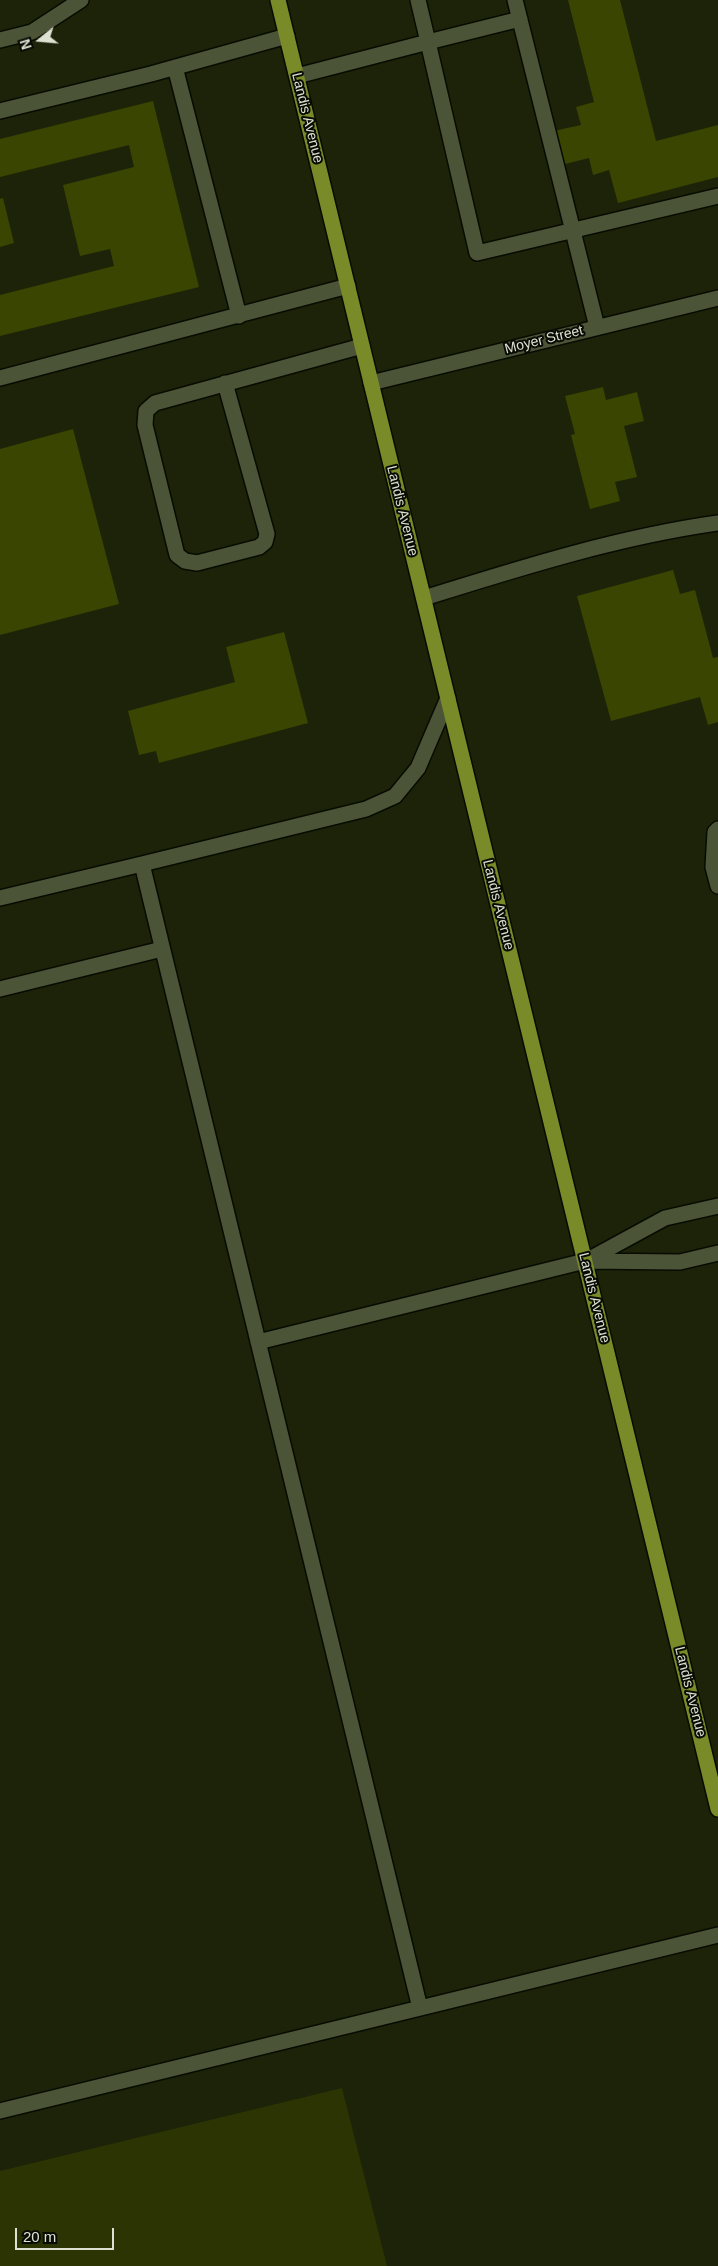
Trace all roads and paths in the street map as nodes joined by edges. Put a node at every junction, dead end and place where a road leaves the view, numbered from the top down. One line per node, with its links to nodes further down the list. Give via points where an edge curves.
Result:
1 (81, 0): 5 (street)
2 (278, 0): 7 (main road, Landis Avenue)
3 (418, 0): 9 (street)
4 (515, 0): 6 (street)
5 (64, 5): 8 (street, via 32,32)
6 (520, 19): 9 (street); 14 (street)
7 (287, 36): 10 (street); 11 (main road, Landis Avenue)
8 (0, 40)
9 (428, 42): 11 (street); 14 (street, via 477,252)
10 (175, 67): 12 (street); 17 (street)
11 (297, 76): 15 (main road, Landis Avenue)
12 (0, 111)
13 (718, 196): 14 (street)
14 (574, 230): 18 (street)
15 (348, 286): 17 (street); 19 (main road, Landis Avenue)
16 (718, 298): 18 (street, Moyer Street)
17 (239, 316): 20 (street)
18 (597, 327): 22 (street, Moyer Street)
19 (362, 346): 21 (street); 22 (main road, Landis Avenue)
20 (0, 378)
21 (226, 383): 21 (street, via 154,403 146,411 145,425 177,555 186,561 197,563 259,547 266,542 267,534)
22 (371, 383): 24 (main road, Landis Avenue)
23 (717, 528): 24 (street, via 674,529 532,564)
24 (424, 598): 25 (main road, Landis Avenue)
25 (448, 698): 27 (street, via 418,768 395,796 366,809); 34 (main road, Landis Avenue)
26 (718, 829): 28 (street, via 715,832 713,867)
27 (142, 864): 29 (street); 30 (street)
28 (718, 886)
29 (0, 898)
30 (162, 949): 31 (street); 35 (street)
31 (0, 989)
32 (718, 1206): 34 (street, via 664,1218)
33 (718, 1253): 34 (street, via 680,1262)
34 (585, 1261): 35 (street); 36 (main road, Landis Avenue)
35 (258, 1342): 39 (street)
36 (715, 1774): 37 (main road, Landis Avenue)
37 (718, 1809)
38 (718, 1935): 39 (street)
39 (420, 2008): 40 (street)
40 (0, 2111)

